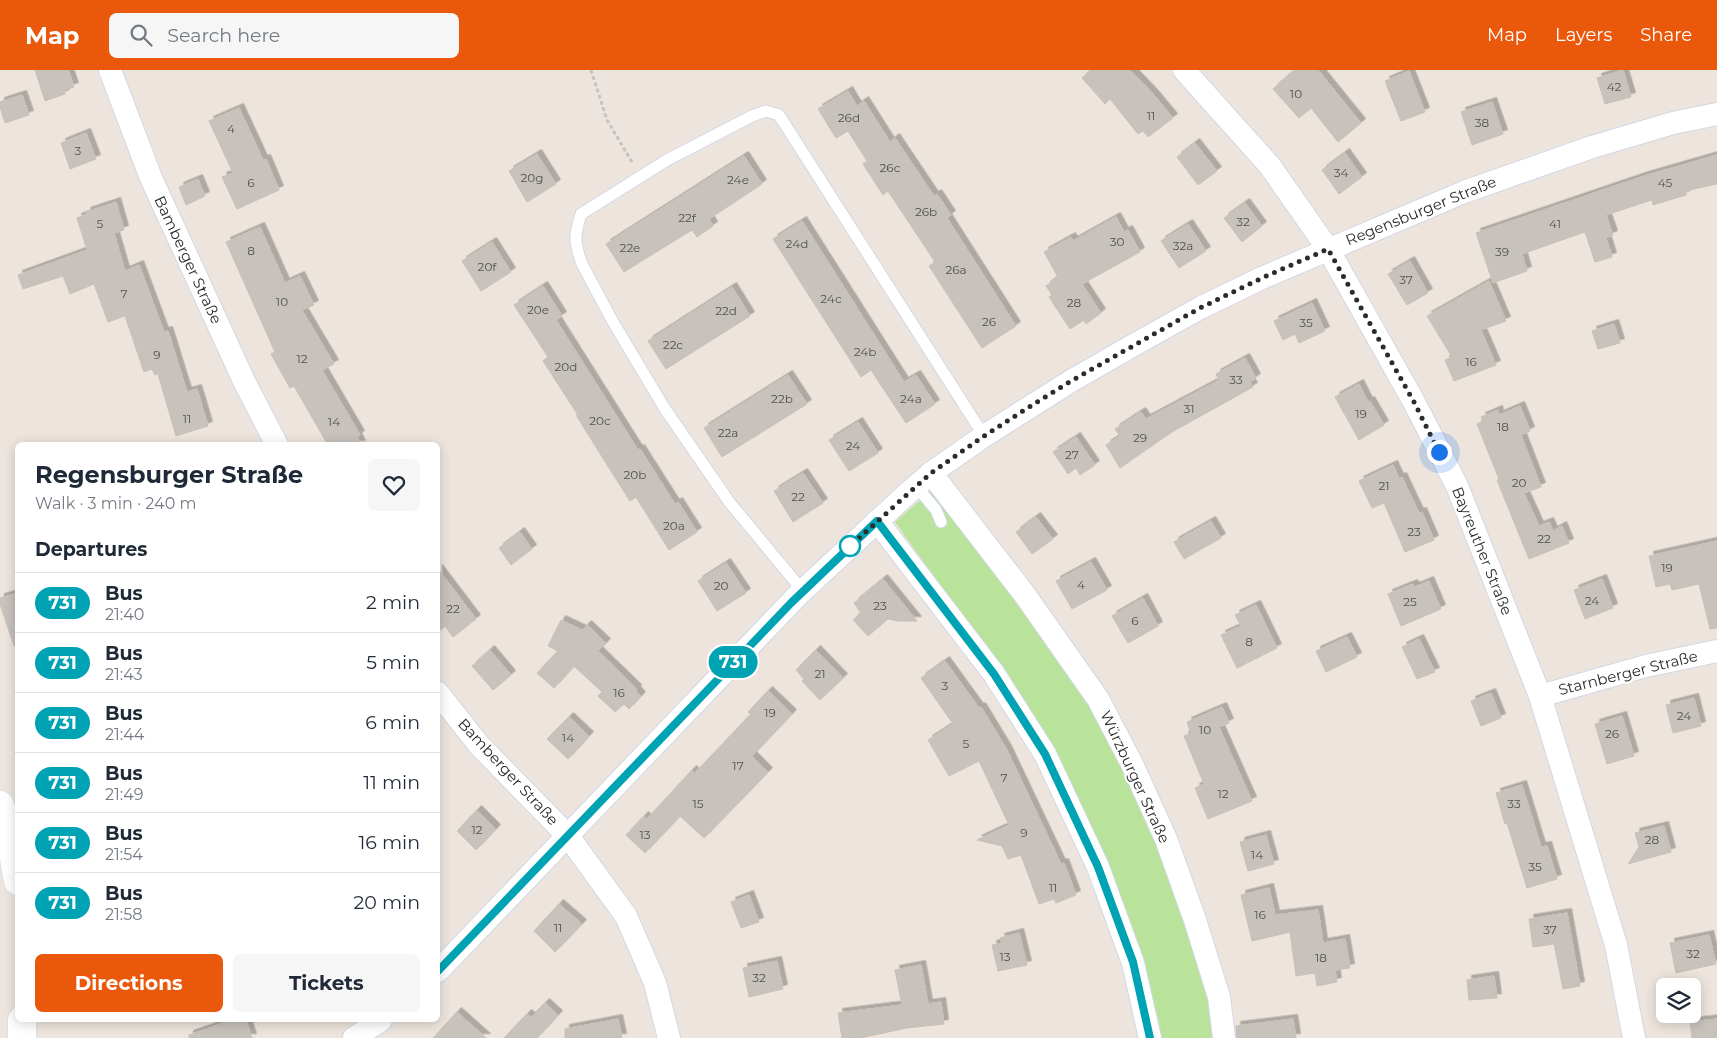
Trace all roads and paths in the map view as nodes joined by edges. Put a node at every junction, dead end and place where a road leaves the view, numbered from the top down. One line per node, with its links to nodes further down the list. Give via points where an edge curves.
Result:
1 (110, 70): 8 (street, Bamberger Straße, via 151,178)
2 (591, 70): 5 (path, via 607,120)
3 (1184, 70): 6 (street, Bayreuther Straße, via 1270,166)
4 (1717, 114): 6 (street, Regensburger Straße, via 1673,123 1592,147 1464,192)
5 (640, 176): 7 (lane, via 752,116 766,111 779,115); 12 (lane, via 581,214 575,246 582,264 661,404 730,503)
6 (1328, 249): 7 (street, Regensburger Straße, via 1185,316 1071,381); 15 (street, Bayreuther Straße, via 1457,486)
7 (984, 436): 9 (street, Regensburger Straße)
8 (275, 442)
9 (924, 480): 10 (street, Regensburger Straße); 11 (lane); 26 (street, Würzburger Straße, via 1025,596 1098,699 1166,839 1219,997)
10 (877, 521): 12 (street, Regensburger Straße); 25 (street, via 994,674 1045,754 1098,867 1133,962)
11 (941, 522)
12 (803, 591): 17 (street, Regensburger Straße)
13 (1717, 651): 15 (street, Starnberger Straße, via 1646,666)
14 (440, 696): 17 (street, Bamberger Straße, via 479,745)
15 (1540, 696): 27 (street, Bayreuther Straße, via 1616,945)
16 (0, 806): 18 (street)
17 (568, 836): 19 (street, Regensburger Straße); 24 (street, Bamberger Straße, via 626,916 655,983)
18 (15, 864)
19 (440, 969)
20 (22, 1022): 22 (street)
21 (378, 1022): 23 (street)
22 (22, 1038)
23 (354, 1038)
24 (669, 1038)
25 (1150, 1038)
26 (1224, 1038)
27 (1634, 1038)

